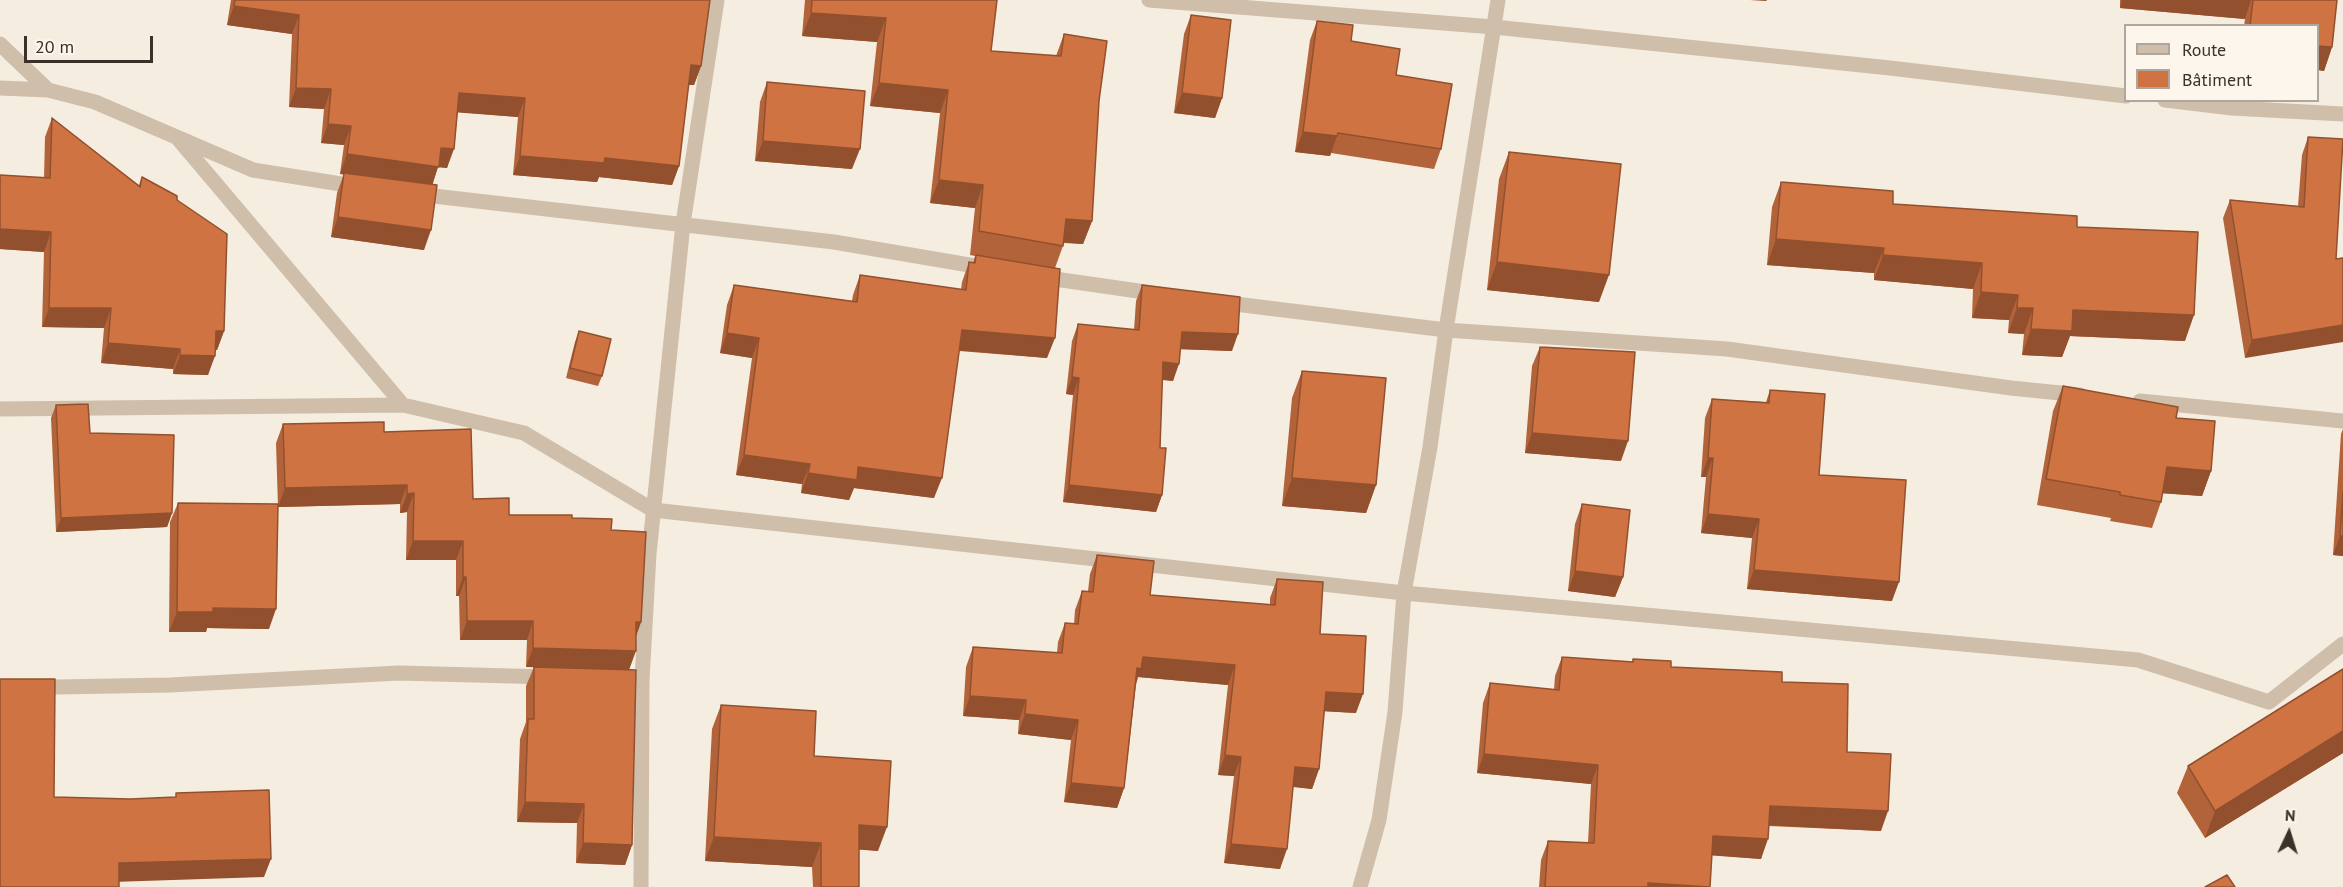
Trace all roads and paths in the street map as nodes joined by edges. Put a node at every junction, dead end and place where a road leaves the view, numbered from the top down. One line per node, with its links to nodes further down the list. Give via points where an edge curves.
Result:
1 (717, 0): 14 (street)
2 (1149, 0): 4 (street)
3 (1498, 0): 4 (street)
4 (1494, 27): 8 (street); 19 (street)
5 (0, 44): 7 (street)
6 (0, 88): 7 (street)
7 (48, 90): 11 (street, via 95,102)
8 (2124, 96)
9 (2181, 102): 10 (street)
10 (2343, 114)
11 (176, 136): 12 (street, via 253,170); 22 (street)
12 (370, 188)
13 (405, 193): 14 (street)
14 (683, 224): 15 (street, via 834,242); 25 (street)
15 (1005, 271)
16 (1028, 274): 17 (street)
17 (1178, 297)
18 (1202, 300): 19 (street)
19 (1446, 330): 20 (street, via 1727,348); 26 (street)
20 (2094, 397)
21 (2130, 400): 24 (street)
22 (403, 405): 23 (street); 25 (street, via 524,433)
23 (0, 408)
24 (2343, 421)
25 (653, 510): 26 (street); 30 (street, via 636,680)
26 (1404, 593): 27 (street, via 2138,660 2269,702); 31 (street, via 1395,712 1378,820)
27 (2343, 644)
28 (561, 677): 29 (street, via 399,673 170,685)
29 (0, 688)
30 (641, 887)
31 (1360, 887)

